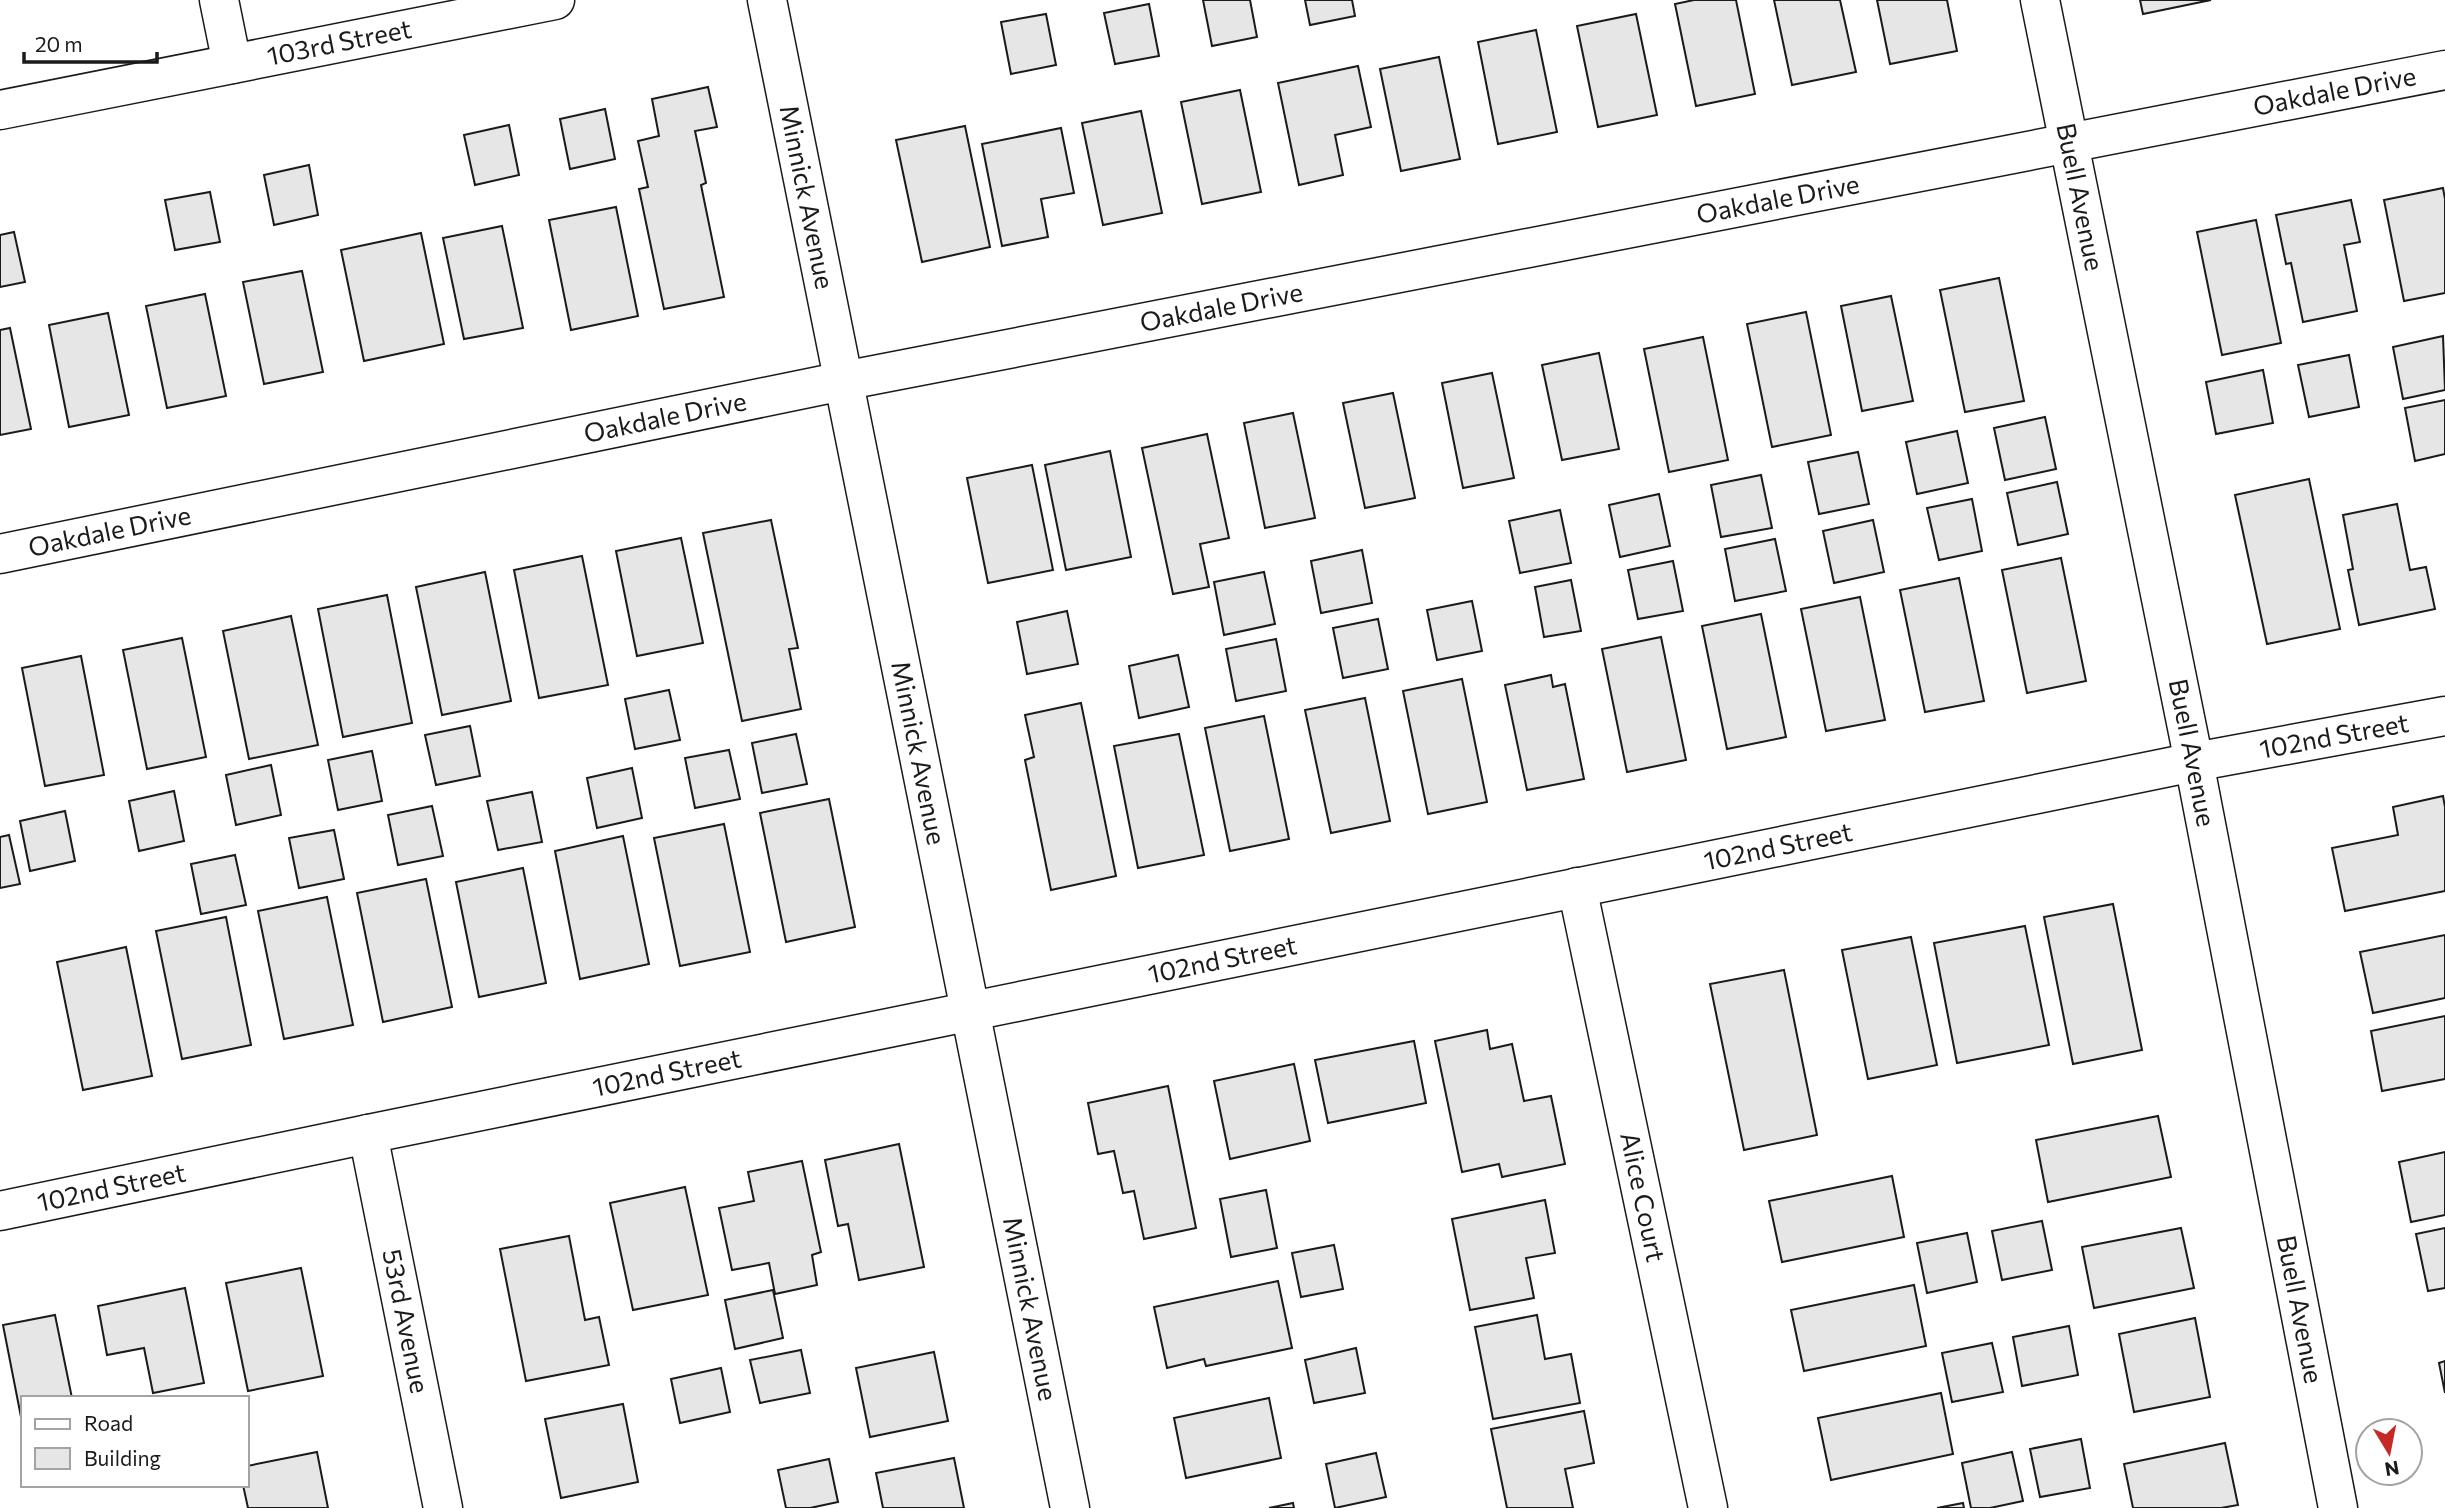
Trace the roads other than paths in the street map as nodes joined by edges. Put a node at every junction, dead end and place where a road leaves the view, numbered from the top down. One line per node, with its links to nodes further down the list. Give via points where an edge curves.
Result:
1 (219, 0): 5 (street)
2 (555, 0): 5 (street, 103rd Street)
3 (768, 0): 9 (street, Minnick Avenue)
4 (2040, 0): 8 (street, Buell Avenue)
5 (232, 64): 7 (street, 103rd Street)
6 (2445, 70): 8 (street, Oakdale Drive)
7 (0, 110)
8 (2069, 145): 9 (street, Oakdale Drive); 12 (street, Buell Avenue)
9 (843, 381): 10 (street, Oakdale Drive); 14 (street, Minnick Avenue)
10 (0, 554)
11 (2445, 716): 12 (street, 102nd Street)
12 (2194, 762): 13 (street, 102nd Street); 20 (street, Buell Avenue)
13 (1577, 887): 14 (street, 102nd Street); 19 (street, Alice Court)
14 (970, 1011): 15 (street, 102nd Street); 18 (street, Minnick Avenue)
15 (368, 1134): 16 (street, 102nd Street); 17 (street, 53rd Avenue)
16 (0, 1211)
17 (443, 1508)
18 (1070, 1508)
19 (1708, 1508)
20 (2338, 1508)

